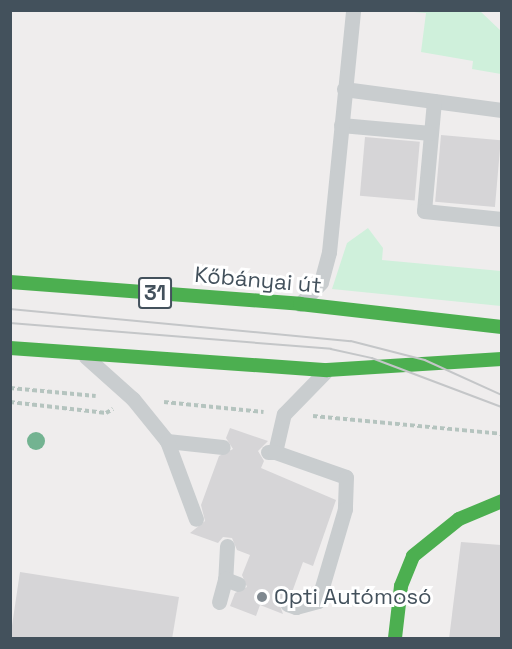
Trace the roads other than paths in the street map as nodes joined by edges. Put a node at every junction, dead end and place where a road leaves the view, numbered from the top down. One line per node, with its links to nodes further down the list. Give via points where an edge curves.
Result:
1 (353, 10): 2 (lane)
2 (344, 89): 3 (lane); 5 (lane)
3 (434, 101): 4 (lane); 6 (lane)
4 (501, 110)
5 (341, 125): 6 (lane); 9 (lane, via 329,252 321,282)
6 (431, 133): 7 (lane, via 424,211)
7 (501, 219)
8 (10, 282): 9 (main road, Kőbányai út / 31)
9 (300, 304): 10 (main road, Kőbányai út / 31)
10 (501, 327)
11 (10, 348): 12 (main road)
12 (81, 353): 14 (main road); 15 (lane, via 132,399)
13 (501, 359): 14 (main road)
14 (327, 370): 21 (lane, via 284,414 271,452 346,477 345,508 318,601 296,607)
15 (167, 441): 16 (lane); 18 (lane)
16 (223, 447)
17 (501, 501): 22 (main road, via 435,535 413,556 401,586)
18 (196, 519)
19 (227, 546): 20 (lane, via 231,582)
20 (219, 602)
21 (287, 604)
22 (395, 639)

